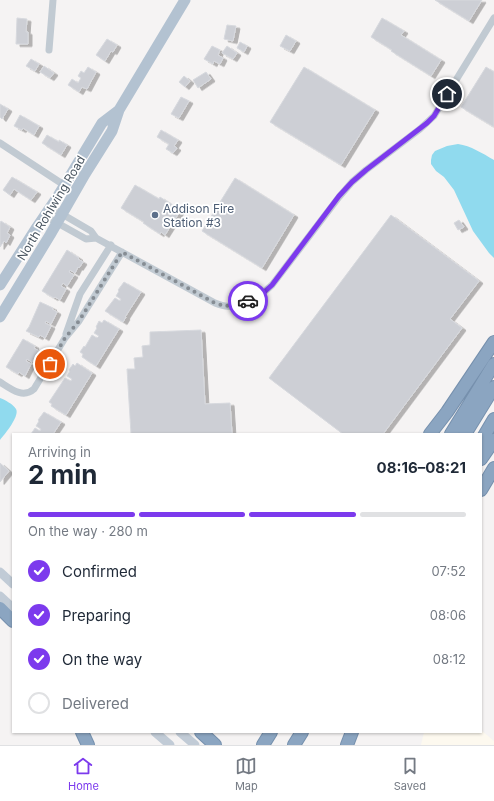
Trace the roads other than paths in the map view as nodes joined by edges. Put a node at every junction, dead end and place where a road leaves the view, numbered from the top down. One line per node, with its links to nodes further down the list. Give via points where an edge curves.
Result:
1 (53, 0): 4 (street)
2 (185, 0): 5 (main road, North Rohlwing Road)
3 (494, 18): 11 (street, via 434,116 352,182 272,285 262,294 239,304 223,306)
4 (49, 50)
5 (119, 110): 7 (main road, North Rohlwing Road, via 102,123); 9 (main road, North Rohlwing Road, via 112,131)
6 (0, 143): 7 (street)
7 (64, 185): 8 (main road, North Rohlwing Road)
8 (48, 212): 9 (street); 9 (street); 13 (main road, North Rohlwing Road)
9 (60, 219): 10 (street, via 86,239 96,238); 15 (main road, North Rohlwing Road)
10 (111, 246): 11 (street); 12 (street)
11 (122, 252): 14 (street)
12 (88, 281): 14 (street); 16 (street, via 80,294)
13 (0, 285)
14 (100, 288): 16 (street)
15 (0, 317)
16 (65, 338): 19 (street, via 31,392 19,393)
17 (494, 342): 22 (highway)
18 (494, 364): 23 (highway)
19 (0, 382)
20 (494, 387): 24 (highway)
21 (494, 419): 25 (highway)
22 (431, 433)
23 (451, 433)
24 (466, 433)
25 (482, 439)
26 (494, 440): 27 (highway)
27 (482, 458)
28 (494, 468): 29 (highway)
29 (482, 488)
30 (0, 572): 31 (main road)
31 (12, 583)
32 (0, 596): 33 (main road)
33 (12, 607)
34 (0, 608): 35 (highway)
35 (12, 620)
36 (82, 733): 44 (highway)
37 (156, 733): 45 (main road)
38 (181, 733): 46 (main road)
39 (202, 733): 47 (highway)
40 (264, 733): 48 (highway)
41 (270, 733): 48 (highway)
42 (301, 733): 49 (highway)
43 (352, 733): 50 (highway)
44 (88, 745)
45 (170, 745)
46 (195, 745)
47 (215, 745)
48 (262, 745)
49 (294, 745)
50 (347, 745)

